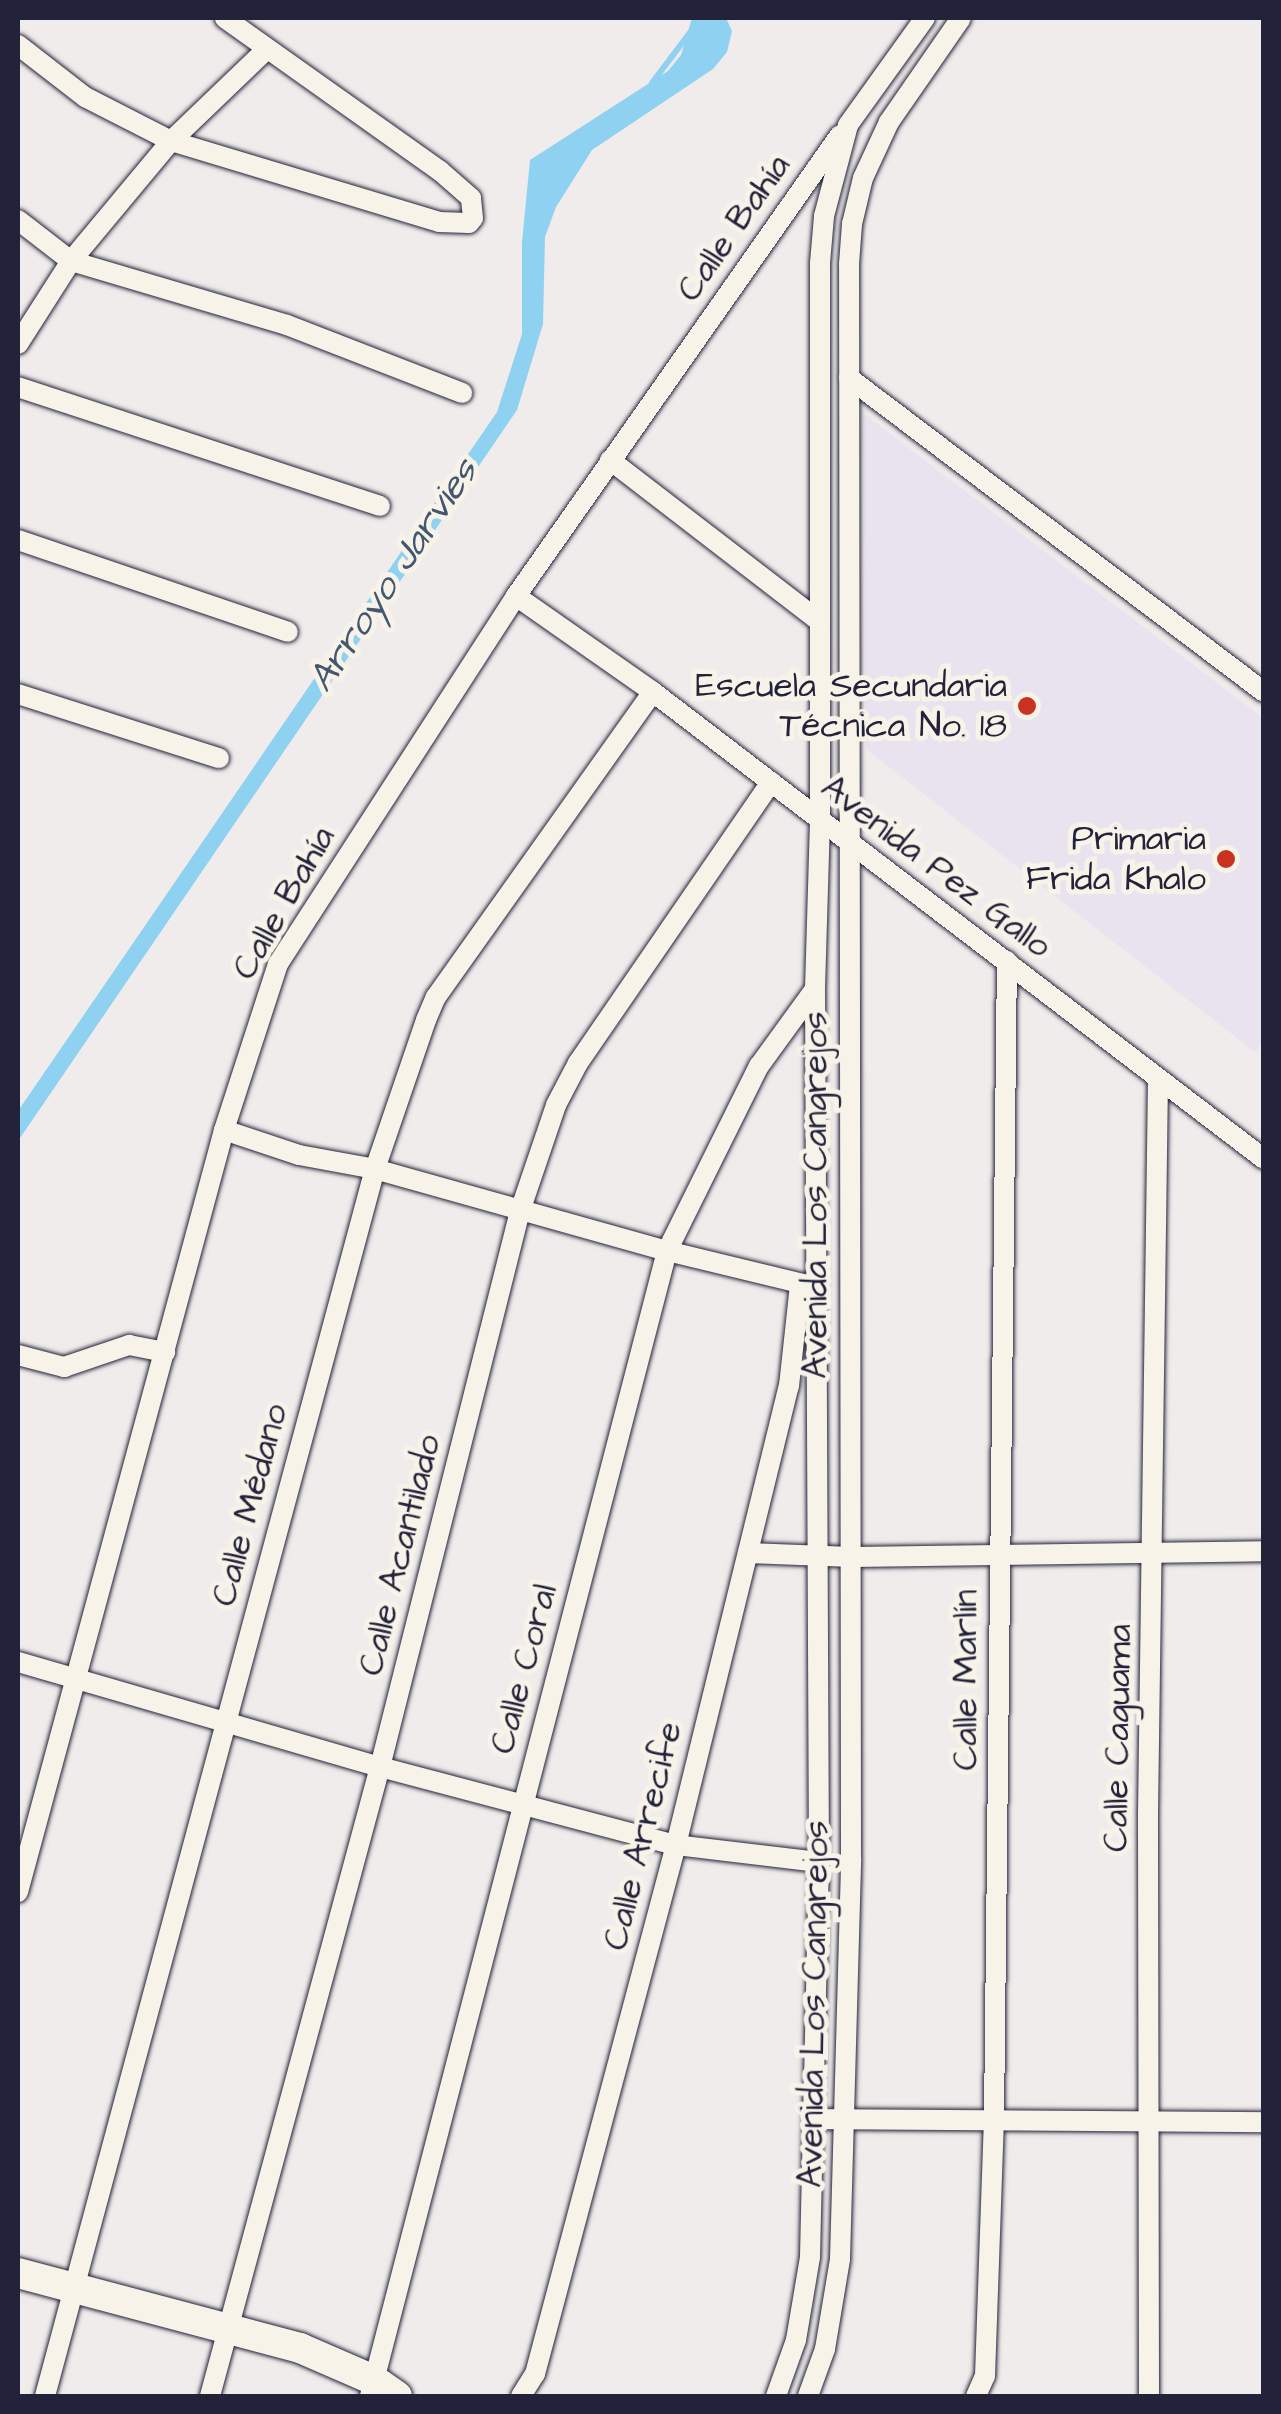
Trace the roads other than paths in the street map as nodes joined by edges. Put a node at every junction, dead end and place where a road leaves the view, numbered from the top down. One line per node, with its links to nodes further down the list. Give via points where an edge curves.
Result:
1 (225, 18): 5 (street)
2 (925, 18): 6 (street, Avenida Los Cangrejos)
3 (961, 18): 11 (street, Avenida Los Cangrejos, via 889,122 863,178 849,264)
4 (18, 46): 7 (street, via 85,97)
5 (267, 50): 7 (street); 7 (street, via 440,171 471,198 469,223 413,215)
6 (848, 125): 14 (street, Calle Bahía); 18 (street, Avenida Los Cangrejos, via 824,216 820,264)
7 (170, 141): 9 (street)
8 (18, 220): 9 (street)
9 (71, 261): 10 (street); 13 (street, via 287,325)
10 (18, 344)
11 (848, 378): 21 (street); 26 (street, Avenida Los Cangrejos)
12 (18, 387): 15 (street)
13 (462, 393)
14 (610, 460): 17 (street, Calle Bahía); 18 (street)
15 (380, 506)
16 (18, 540): 19 (street)
17 (516, 596): 20 (street, Avenida Pez Gallo); 30 (street, Calle Bahía, via 278,964)
18 (820, 622): 25 (street, Avenida Los Cangrejos)
19 (288, 632)
20 (653, 692): 24 (street, Avenida Pez Gallo); 32 (street, Calle Médano, via 436,998)
21 (1264, 692)
22 (18, 694): 23 (street)
23 (218, 758)
24 (772, 782): 25 (street, Avenida Pez Gallo); 33 (street, Calle Acantilado, via 566,1082)
25 (820, 819): 26 (street, Avenida Pez Gallo); 28 (street, Avenida Los Cangrejos)
26 (848, 841): 27 (street, Avenida Pez Gallo); 43 (street, Avenida Los Cangrejos)
27 (1006, 962): 29 (street, Avenida Pez Gallo); 41 (street, Calle Marlín)
28 (815, 990): 34 (street, Calle Coral, via 758,1066); 35 (street, Avenida Los Cangrejos)
29 (1158, 1082): 31 (street, Avenida Pez Gallo); 39 (street, Calle Caguama)
30 (224, 1130): 32 (street); 36 (street, Calle Bahía)
31 (1264, 1159)
32 (374, 1170): 33 (street); 46 (street, Calle Médano)
33 (520, 1211): 34 (street); 47 (street, Calle Acantilado)
34 (667, 1252): 35 (street); 48 (street, Calle Coral)
35 (810, 1286): 40 (street, Calle Arrecife); 42 (street, Avenida Los Cangrejos)
36 (166, 1352): 37 (street, via 129,1344 64,1367); 45 (street, Calle Bahía)
37 (18, 1356)
38 (1264, 1551): 39 (street)
39 (1154, 1553): 41 (street); 55 (street, Calle Caguama)
40 (748, 1554): 42 (street); 49 (street, Calle Arrecife)
41 (998, 1555): 43 (street); 53 (street, Calle Marlín)
42 (821, 1556): 43 (street); 50 (street, Avenida Los Cangrejos)
43 (852, 1556): 52 (street, Avenida Los Cangrejos)
44 (19, 1664): 45 (street)
45 (78, 1677): 46 (street); 51 (street, Calle Bahía)
46 (224, 1722): 47 (street); 58 (street, Calle Médano)
47 (380, 1767): 48 (street); 59 (street, Calle Acantilado)
48 (523, 1804): 49 (street); 61 (street, Calle Coral)
49 (676, 1845): 50 (street); 64 (street, Calle Arrecife, via 535,2374)
50 (820, 1862): 54 (street, Avenida Los Cangrejos)
51 (18, 1892)
52 (844, 2118): 53 (street); 54 (street); 66 (street, Avenida Los Cangrejos, via 835,2304)
53 (994, 2118): 55 (street); 60 (street, Calle Marlín)
54 (814, 2119): 65 (street, Avenida Los Cangrejos, via 805,2300)
55 (1146, 2122): 56 (street); 68 (street, Calle Caguama)
56 (1264, 2122)
57 (18, 2273): 58 (street)
58 (77, 2289): 59 (street); 62 (street, Calle Médano)
59 (230, 2326): 61 (street, via 300,2348); 63 (street, Calle Acantilado)
60 (986, 2386): 67 (street, Calle Marlín)
61 (380, 2391)
62 (45, 2396)
63 (210, 2396)
64 (522, 2396)
65 (776, 2396)
66 (808, 2396)
67 (976, 2396)
68 (1148, 2396)

